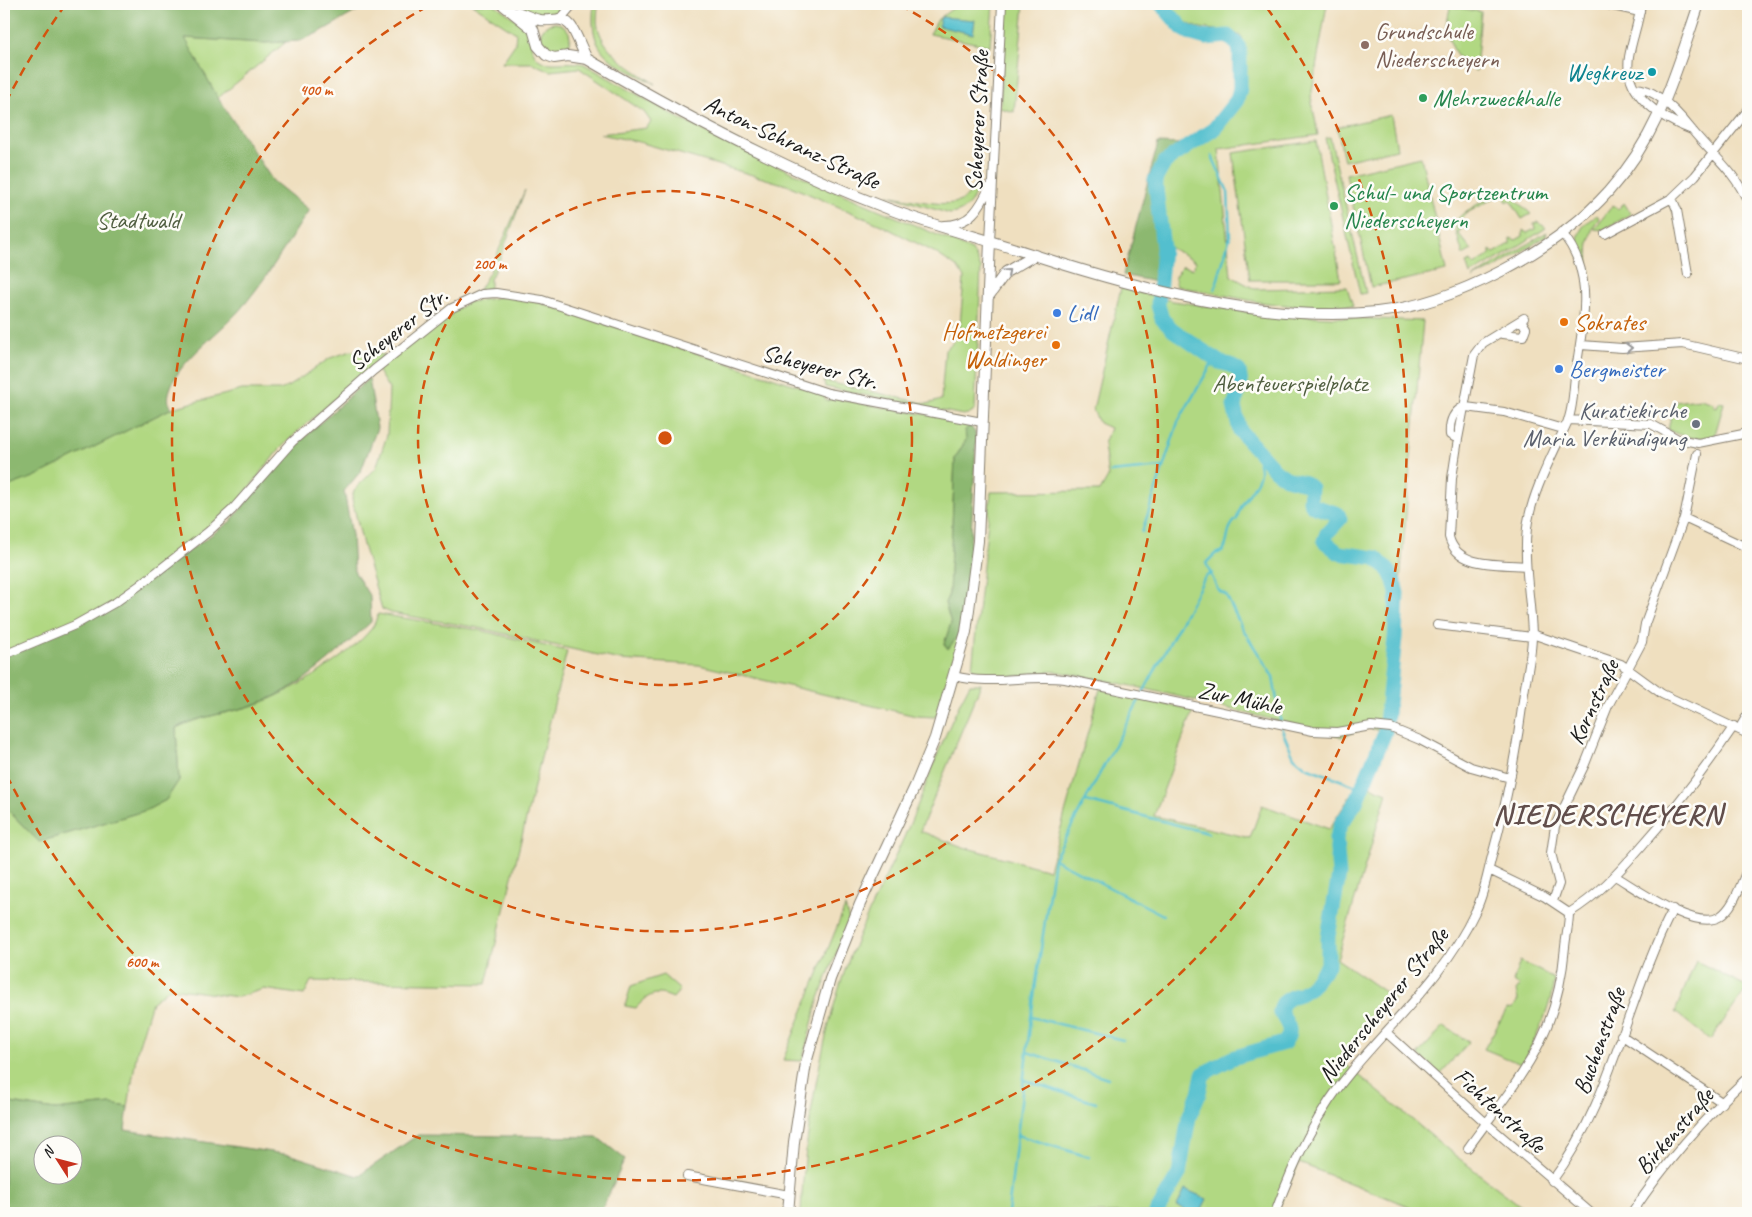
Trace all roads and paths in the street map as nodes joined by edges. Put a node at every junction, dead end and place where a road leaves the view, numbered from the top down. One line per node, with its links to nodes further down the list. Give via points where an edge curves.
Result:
1 (574, 4): 7 (street, via 563,16); 8 (street)
2 (1002, 4): 19 (street, Scheyerer Straße)
3 (1604, 4): 6 (street)
4 (1699, 4): 14 (main road, Anton-Schranz-Straße)
5 (506, 6): 7 (main road, Anton-Schranz-Straße, via 538,20); 9 (main road, Anton-Schranz-Straße, via 528,24)
6 (1641, 8): 13 (street, via 1628,68 1629,79)
7 (552, 20): 8 (main road, Anton-Schranz-Straße); 9 (main road, via 540,27)
8 (571, 26): 10 (main road)
9 (536, 36): 11 (main road, Anton-Schranz-Straße, via 542,52 554,58)
10 (575, 38): 11 (main road, via 572,50); 12 (main road)
11 (562, 57): 12 (main road, Anton-Schranz-Straße)
12 (587, 59): 22 (main road, Anton-Schranz-Straße, via 746,146 890,209)
13 (1635, 88): 14 (street, via 1641,88); 16 (street, via 1636,94)
14 (1666, 103): 16 (main road, Anton-Schranz-Straße); 17 (street)
15 (1748, 110): 18 (street)
16 (1660, 113): 17 (street); 23 (main road, Anton-Schranz-Straße, via 1633,159 1606,194)
17 (1692, 130): 18 (street)
18 (1714, 152): 20 (street); 21 (street, via 1733,174)
19 (992, 182): 22 (street, via 979,208 969,218 957,224); 25 (street, Scheyerer Straße)
20 (1672, 198): 24 (street); 27 (street)
21 (1748, 202)
22 (940, 226): 25 (main road, Anton-Schranz-Straße)
23 (1560, 232): 26 (main road, Anton-Schranz-Straße, via 1500,272 1469,286 1429,301 1348,314 1293,312 1174,294); 30 (street, Niederscheyerer Straße, via 1574,251 1583,278)
24 (1606, 234)
25 (990, 240): 26 (main road, Anton-Schranz-Straße); 28 (main road)
26 (1035, 255): 28 (main road, one-way to 26, via 1006,272)
27 (1688, 274)
28 (988, 298): 34 (main road)
29 (1502, 334): 29 (street, via 1523,319 1526,328 1523,336); 32 (street, via 1483,343 1474,355)
30 (1581, 345): 31 (street, one-way to 31, via 1622,348 1693,345); 33 (street, Niederscheyerer Straße)
31 (1748, 359)
32 (1464, 407): 35 (street, via 1504,412); 40 (street, via 1455,413 1450,423 1450,435 1458,440 1452,478 1451,545 1466,559)
33 (1568, 420): 35 (street, Niederscheyerer Straße); 36 (street, via 1651,424 1678,439 1698,443)
34 (982, 422): 43 (street, Scheyerer Str., via 828,393 542,300 482,294 452,308 374,370 281,452 232,510 140,585 82,622); 45 (main road, via 973,588)
35 (1563, 429): 40 (street, Niederscheyerer Straße, via 1530,513)
36 (1748, 433)
37 (1697, 454): 38 (street, Kornstraße)
38 (1684, 518): 39 (street); 44 (street, Kornstraße, via 1645,624 1642,642)
39 (1748, 548)
40 (1526, 566): 42 (street, Niederscheyerer Straße)
41 (1436, 625): 42 (street)
42 (1532, 636): 44 (street); 49 (street, Niederscheyerer Straße)
43 (4, 655)
44 (1628, 668): 47 (street, via 1675,702); 53 (street, Kornstraße, via 1555,826 1551,853 1559,884)
45 (954, 676): 49 (street, Zur Mühle, via 981,681 1054,677 1289,727 1337,732 1379,726 1420,740 1462,764); 64 (main road, via 940,724 920,774 860,904 830,980 806,1063)
46 (1748, 714): 47 (street)
47 (1736, 727): 48 (street); 52 (street, via 1679,805)
48 (1748, 734)
49 (1510, 778): 51 (street, Niederscheyerer Straße)
50 (1748, 868): 54 (street, via 1728,908 1719,917 1700,920)
51 (1489, 870): 53 (street); 56 (street, Niederscheyerer Straße, via 1481,899 1452,953 1418,999)
52 (1615, 876): 54 (street); 55 (street, via 1587,902)
53 (1552, 901): 55 (street)
54 (1673, 909): 57 (street, Buchenstraße, via 1653,949)
55 (1569, 913): 60 (street, via 1559,990 1545,1034 1516,1085)
56 (1386, 1032): 60 (street, Fichtenstraße); 66 (street, Niederscheyerer Straße, via 1352,1070 1318,1118 1298,1154)
57 (1621, 1035): 59 (street); 63 (street, Buchenstraße, via 1592,1117)
58 (1748, 1077): 59 (street, Birkenstraße)
59 (1722, 1102): 68 (street, Birkenstraße, via 1660,1173)
60 (1486, 1123): 61 (street); 63 (street, Fichtenstraße)
61 (1468, 1148)
62 (687, 1176): 64 (street)
63 (1552, 1182): 67 (street, Fichtenstraße)
64 (789, 1195): 65 (main road)
65 (788, 1213)
66 (1275, 1213)
67 (1591, 1213)
68 (1632, 1213)

